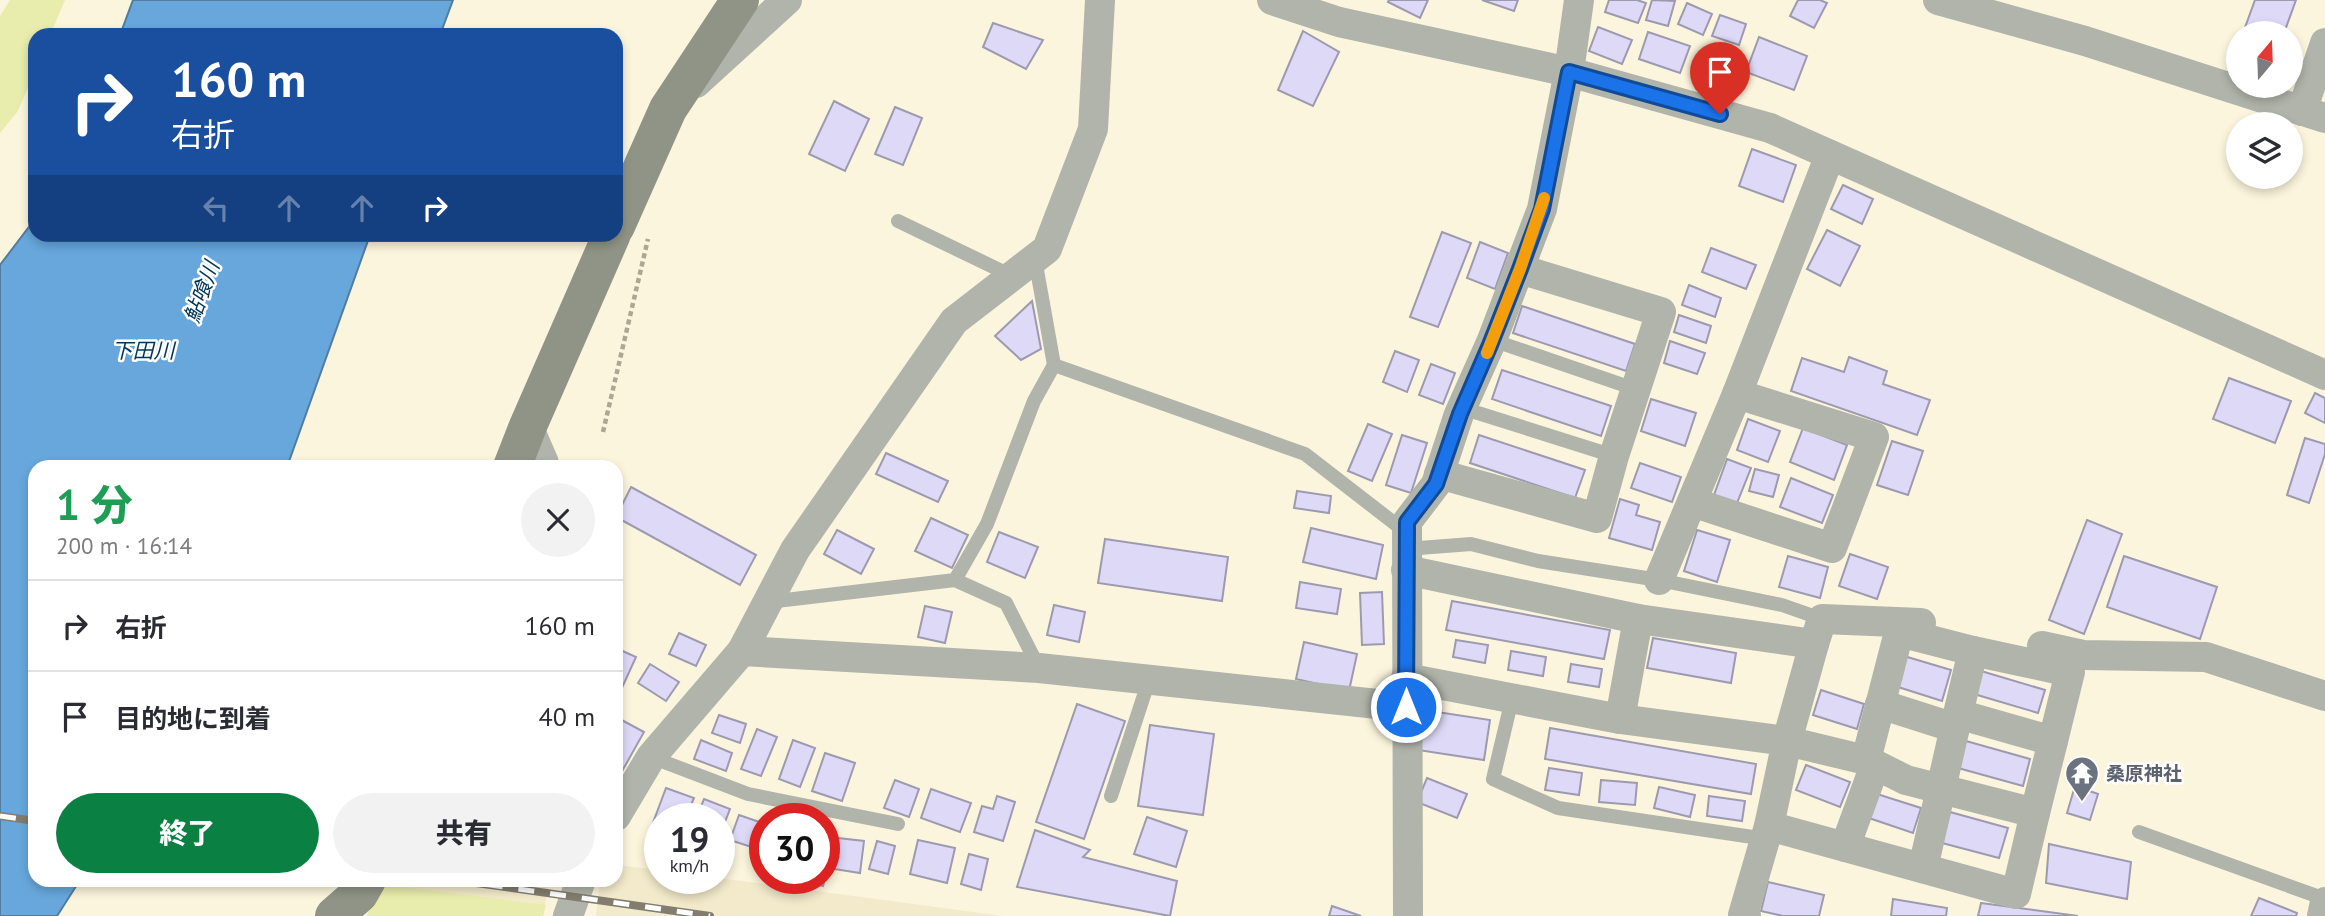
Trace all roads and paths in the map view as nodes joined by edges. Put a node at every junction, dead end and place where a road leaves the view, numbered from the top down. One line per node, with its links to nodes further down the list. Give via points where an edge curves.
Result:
1 (740, 0): 9 (street)
2 (787, 0): 9 (street)
3 (1100, 0): 15 (street, via 1093,130 1047,249)
4 (1272, 0): 8 (street, via 1339,22)
5 (1579, 0): 8 (street)
6 (1938, 0): 10 (street)
7 (2325, 43): 10 (street)
8 (1569, 72): 11 (street, via 1770,128); 16 (street, via 1542,209)
9 (668, 109): 13 (street)
10 (2314, 114)
11 (1830, 155): 19 (street); 21 (street)
12 (898, 221): 15 (lane)
13 (626, 232): 24 (path)
14 (621, 242): 23 (street)
15 (1023, 267): 18 (lane); 33 (street, via 954,321 795,550)
16 (1520, 269): 17 (street); 20 (street, via 1661,312)
17 (1492, 340): 20 (lane); 22 (street)
18 (1054, 365): 30 (lane, via 1305,454); 31 (lane, via 1034,401 987,524)
19 (2325, 375)
20 (1635, 389): 25 (street)
21 (1737, 394): 29 (street); 29 (street, via 1874,437 1832,548)
22 (1462, 408): 25 (lane); 28 (street)
23 (528, 426): 26 (street); 27 (street)
24 (603, 432)
25 (1614, 456): 28 (street, via 1597,518)
26 (515, 460)
27 (543, 460)
28 (1439, 474): 30 (street, via 1407,522)
29 (1692, 502): 32 (street)
30 (1406, 551): 32 (lane, via 1471,544 1538,561); 34 (street); 40 (street)
31 (955, 580): 33 (lane); 38 (lane, via 1006,603)
32 (1659, 580): 35 (lane, via 1783,605)
33 (766, 603): 36 (street)
34 (1638, 619): 35 (street); 44 (street)
35 (1818, 631): 41 (street, via 1928,623 2082,655 2206,657); 46 (street)
36 (742, 651): 38 (street); 48 (street)
37 (1973, 651): 43 (street, via 1899,632); 45 (street); 47 (street, via 2070,672)
38 (1039, 668): 39 (street)
39 (1149, 680): 40 (street); 51 (lane)
40 (1406, 693): 42 (street); 64 (street)
41 (2325, 696)
42 (1513, 699): 44 (street); 55 (lane, via 1493,779 1558,808)
43 (1880, 704): 45 (street); 49 (street)
44 (1620, 719): 46 (street)
45 (1956, 721): 47 (street); 50 (street)
46 (1787, 741): 49 (street); 55 (street)
47 (2053, 741): 53 (street)
48 (651, 757): 52 (street); 54 (lane, via 748,794)
49 (1871, 763): 50 (street, via 1906,780); 57 (street)
50 (1942, 789): 53 (street); 58 (street)
51 (1111, 796)
52 (623, 804)
53 (2035, 813): 58 (street, via 2015,894)
54 (898, 824)
55 (1768, 832): 57 (street); 65 (street)
56 (2139, 832): 61 (lane)
57 (1845, 847): 58 (street)
58 (1923, 868)
59 (363, 887): 62 (street)
60 (578, 887): 63 (street)
61 (2325, 900): 66 (street)
62 (334, 916)
63 (568, 916)
64 (1408, 916)
65 (1745, 916)
66 (2322, 916)

